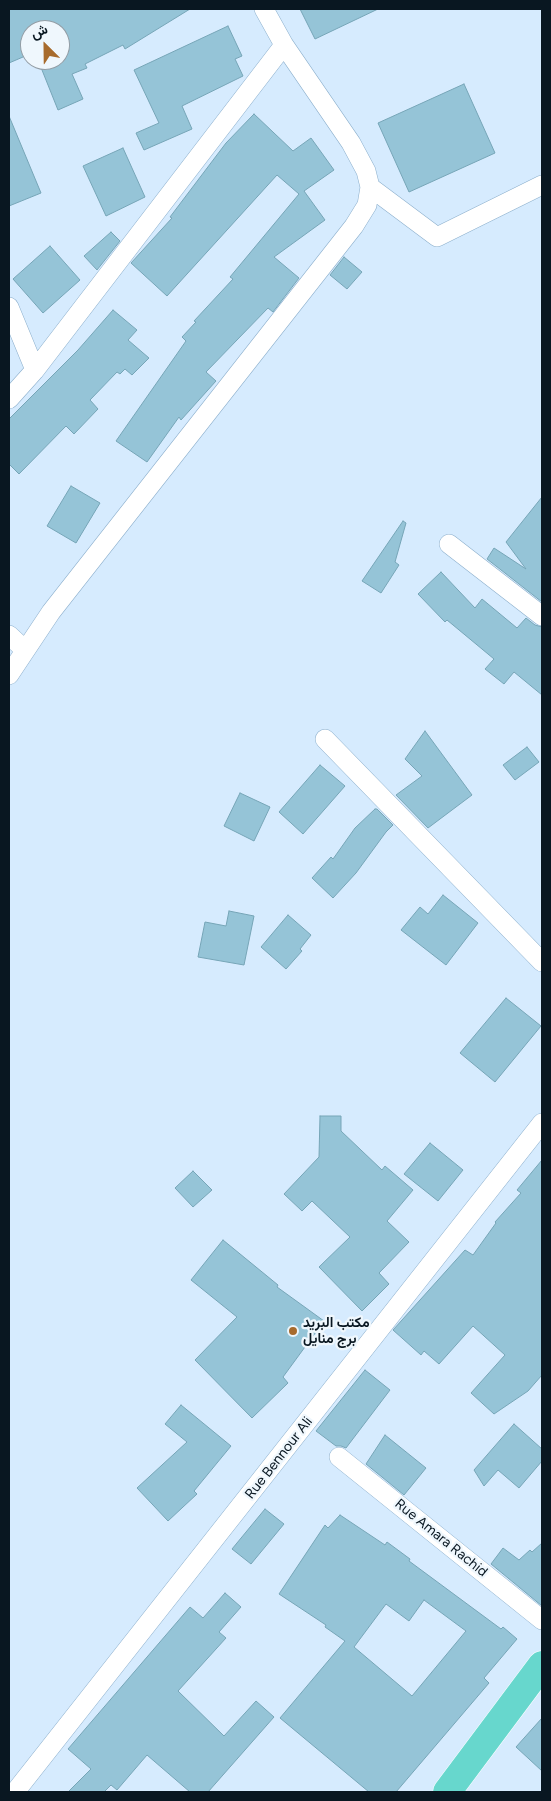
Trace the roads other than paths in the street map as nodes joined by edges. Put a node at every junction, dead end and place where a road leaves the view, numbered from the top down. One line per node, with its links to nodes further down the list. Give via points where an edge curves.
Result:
1 (264, 9): 2 (street)
2 (284, 45): 4 (street, via 351,143 366,171); 6 (street)
3 (542, 185): 4 (street, via 437,237)
4 (370, 187): 11 (street, via 367,205 354,226)
5 (9, 307): 6 (street)
6 (35, 370): 7 (street)
7 (9, 399)
8 (449, 544): 9 (street)
9 (542, 616)
10 (9, 635): 11 (street)
11 (24, 650): 12 (street)
12 (9, 676)
13 (325, 738): 14 (street)
14 (542, 962)
15 (542, 1123): 19 (street, Rue Bennour Ali)
16 (339, 1457): 17 (street, Rue Amara Rachid)
17 (542, 1620)
18 (542, 1665): 20 (main road)
19 (15, 1792)
20 (448, 1792)

